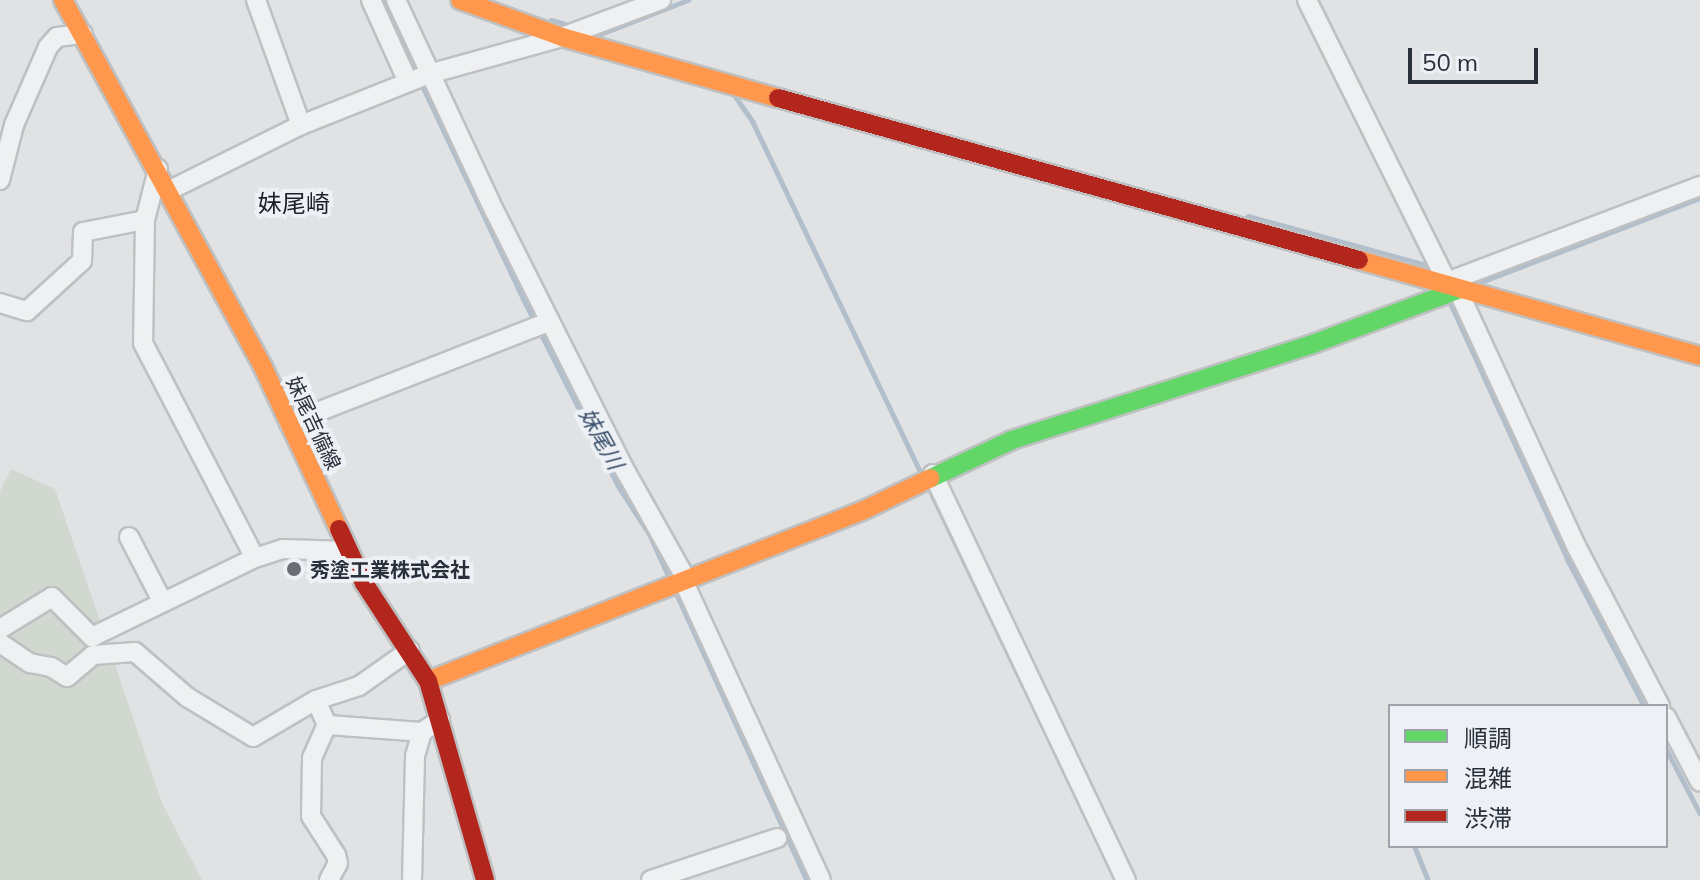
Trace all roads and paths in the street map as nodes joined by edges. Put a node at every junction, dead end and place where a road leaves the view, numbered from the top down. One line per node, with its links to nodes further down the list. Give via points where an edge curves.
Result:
1 (63, 0): 10 (street, 妹尾吉備線)
2 (256, 0): 12 (street)
3 (371, 0): 11 (street)
4 (396, 0): 11 (street)
5 (460, 0): 9 (street)
6 (661, 0): 8 (street)
7 (1307, 0): 18 (street)
8 (633, 4): 9 (street)
9 (574, 32): 11 (street); 18 (street)
10 (83, 34): 13 (street, 妹尾吉備線); 14 (street, via 57,37 48,47 14,125)
11 (417, 78): 12 (street); 20 (street)
12 (301, 125): 16 (street)
13 (158, 169): 16 (street, 妹尾吉備線); 17 (street)
14 (0, 180)
15 (1700, 186): 18 (street)
16 (168, 191): 22 (street, 妹尾吉備線)
17 (145, 220): 19 (street, via 83,232 82,261 27,311); 26 (street, via 143,343 190,443)
18 (1453, 285): 21 (street); 23 (street, via 1310,345 1041,429); 34 (street, via 1576,546)
19 (0, 303)
20 (542, 325): 22 (street); 27 (street)
21 (1700, 356)
22 (289, 423): 25 (street, 妹尾吉備線)
23 (927, 478): 27 (street, via 862,511); 46 (street)
24 (129, 537): 28 (street)
25 (349, 551): 26 (street, via 283,549); 31 (street, 妹尾吉備線, via 364,583)
26 (255, 558): 28 (street)
27 (678, 580): 32 (street); 45 (street)
28 (162, 601): 29 (street, via 92,637 52,597)
29 (0, 629)
30 (0, 643): 33 (street, via 30,663 67,677 93,655 135,652 187,697 253,737)
31 (410, 650): 32 (street, 妹尾吉備線); 33 (street, via 359,686)
32 (428, 681): 35 (street, 妹尾吉備線)
33 (316, 700): 37 (street)
34 (1659, 704)
35 (440, 720): 38 (street); 43 (street, 妹尾吉備線)
36 (1668, 721): 39 (street)
37 (327, 725): 38 (street); 41 (street, via 312,758 310,804 311,816 338,863)
38 (422, 732): 42 (street, via 415,756)
39 (1700, 782)
40 (777, 838): 44 (street)
41 (329, 880)
42 (412, 880)
43 (485, 880)
44 (651, 880)
45 (821, 880)
46 (1126, 880)

